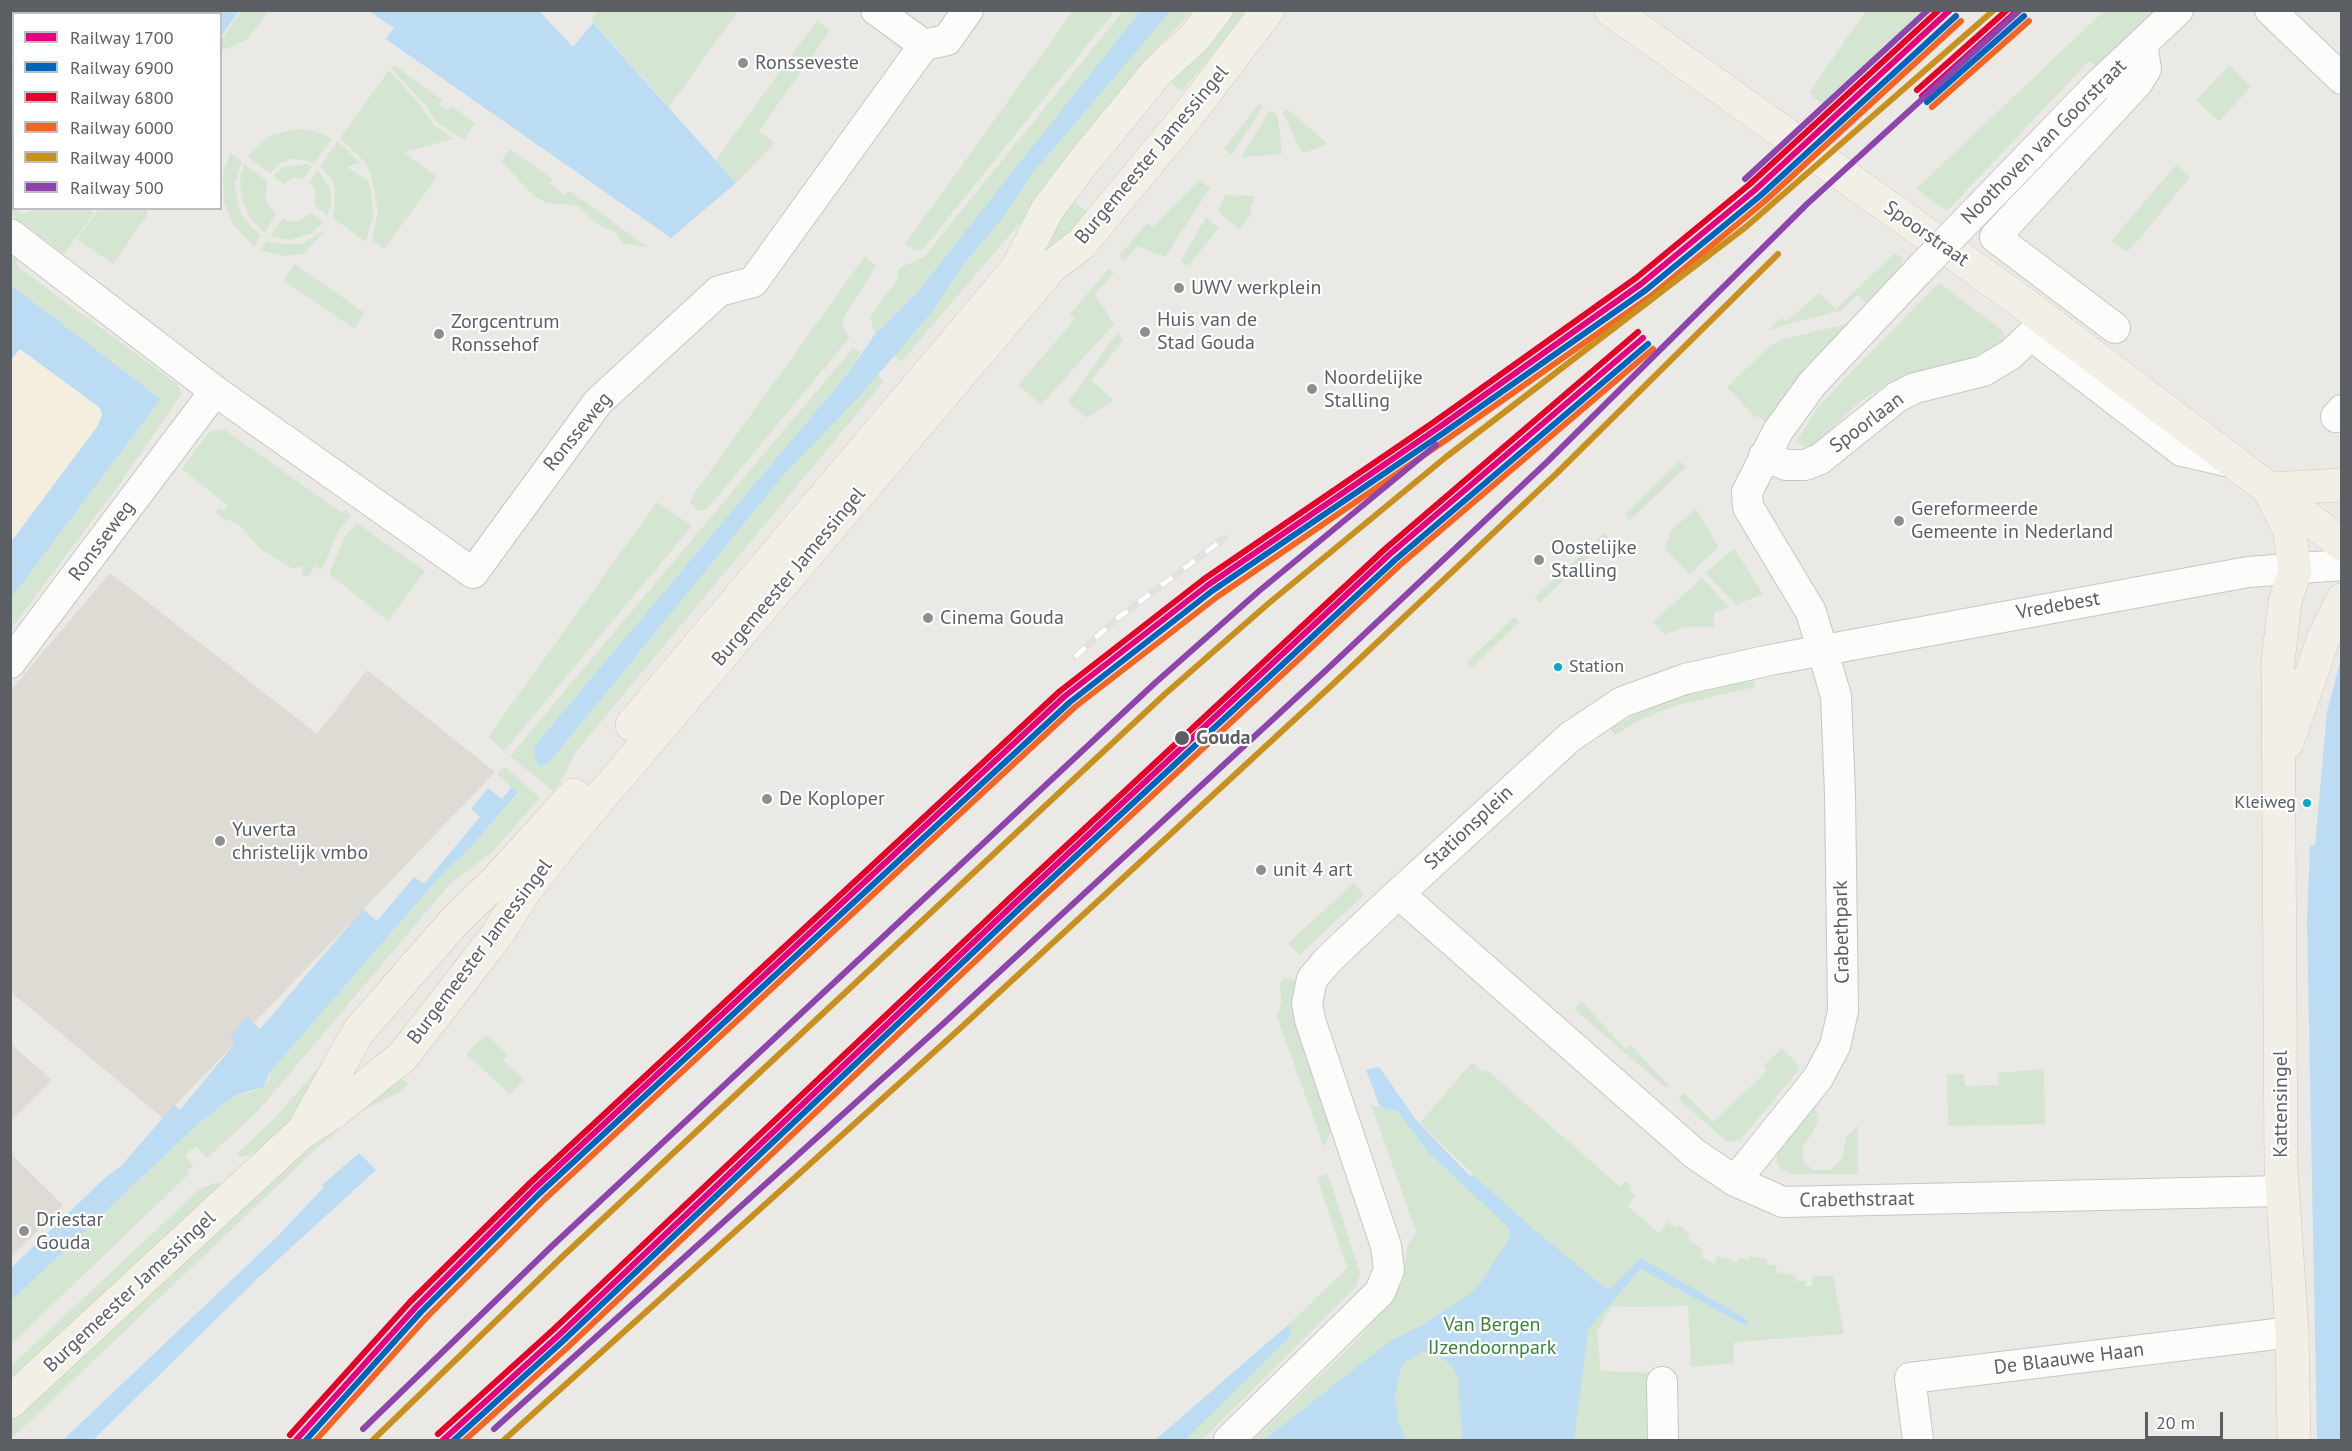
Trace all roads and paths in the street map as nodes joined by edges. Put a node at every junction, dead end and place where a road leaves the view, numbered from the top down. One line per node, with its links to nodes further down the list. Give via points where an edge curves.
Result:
1 (876, 10): 9 (street)
2 (968, 10): 9 (street, via 947,40)
3 (1216, 10): 11 (main road, Burgemeester Jamessingel)
4 (1268, 10): 12 (main road, Burgemeester Jamessingel)
5 (1611, 10): 21 (main road, Spoorstraat, via 2015,297)
6 (2178, 10): 8 (street, Noothoven van Goorstraat)
7 (2270, 10): 10 (street)
8 (2142, 44): 16 (street, Noothoven van Goorstraat, via 2146,69 2138,82); 20 (street, Noothoven van Goorstraat, bridge, via 2096,87 1812,384)
9 (924, 45): 19 (street, Ronsseweg, via 753,282 719,291 598,402 473,573)
10 (2342, 79)
11 (1144, 89): 12 (main road, via 1171,98); 13 (main road, Burgemeester Jamessingel)
12 (1177, 129): 14 (main road, Burgemeester Jamessingel)
13 (1081, 165): 14 (main road, via 1079,199 1089,209); 31 (main road, Burgemeester Jamessingel, via 1047,210 1017,269 561,810)
14 (1109, 211): 32 (main road, Burgemeester Jamessingel, via 1081,244 1051,267 567,837)
15 (10, 234): 19 (street, Ronsseweg)
16 (1995, 237): 17 (street, Spoorstraat, via 2085,315)
17 (2115, 328)
18 (2031, 335): 20 (street, Spoorlaan, via 2010,355 1983,370 1915,388 1897,397 1820,459 1805,465 1786,465); 21 (street, Spoorstraat, via 2182,451)
19 (215, 391): 28 (street, Ronsseweg)
20 (1764, 456): 27 (street, Noothoven van Goorstraat, via 1747,492 1748,507 1811,612)
21 (2237, 463): 23 (main road, Spoorstraat)
22 (2342, 484): 23 (main road)
23 (2269, 489): 24 (main road, Spoorstraat); 25 (main road, via 2289,529)
24 (2340, 546): 25 (main road)
25 (2295, 571): 27 (street, Vredebest, via 2271,568); 29 (main road, Kattensingel, via 2285,602 2278,661)
26 (2342, 600): 29 (main road, Kattensingel, via 2324,637)
27 (1822, 651): 30 (street, Stationsplein, via 1685,679 1622,702 1570,737); 36 (street, Crabethpark, via 1836,696 1843,1011 1835,1046 1818,1078)
28 (10, 663)
29 (2278, 768): 37 (main road, Kattensingel)
30 (1399, 894): 36 (street, Crabethstraat, via 1695,1154); 41 (street, Stationsplein, via 1328,960 1308,988 1310,1020 1386,1246 1389,1270 1380,1292)
31 (453, 923): 32 (main road, via 467,926 477,937); 33 (main road, Burgemeester Jamessingel)
32 (479, 957): 34 (main road, Burgemeester Jamessingel)
33 (374, 1015): 34 (main road, via 369,1029 376,1049 382,1054); 35 (main road, Burgemeester Jamessingel, via 358,1032)
34 (403, 1056): 35 (main road, Burgemeester Jamessingel, via 335,1111)
35 (302, 1132): 40 (main road, Burgemeester Jamessingel)
36 (1735, 1181): 37 (street, Crabethstraat, via 1783,1202)
37 (2282, 1191): 38 (main road, Kattensingel)
38 (2292, 1332): 43 (street, De Blaauwe Haan, via 1910,1378); 44 (main road, Kattensingel)
39 (1662, 1382): 42 (street)
40 (10, 1402)
41 (1229, 1440)
42 (1663, 1440)
43 (1918, 1440)
44 (2294, 1440)

